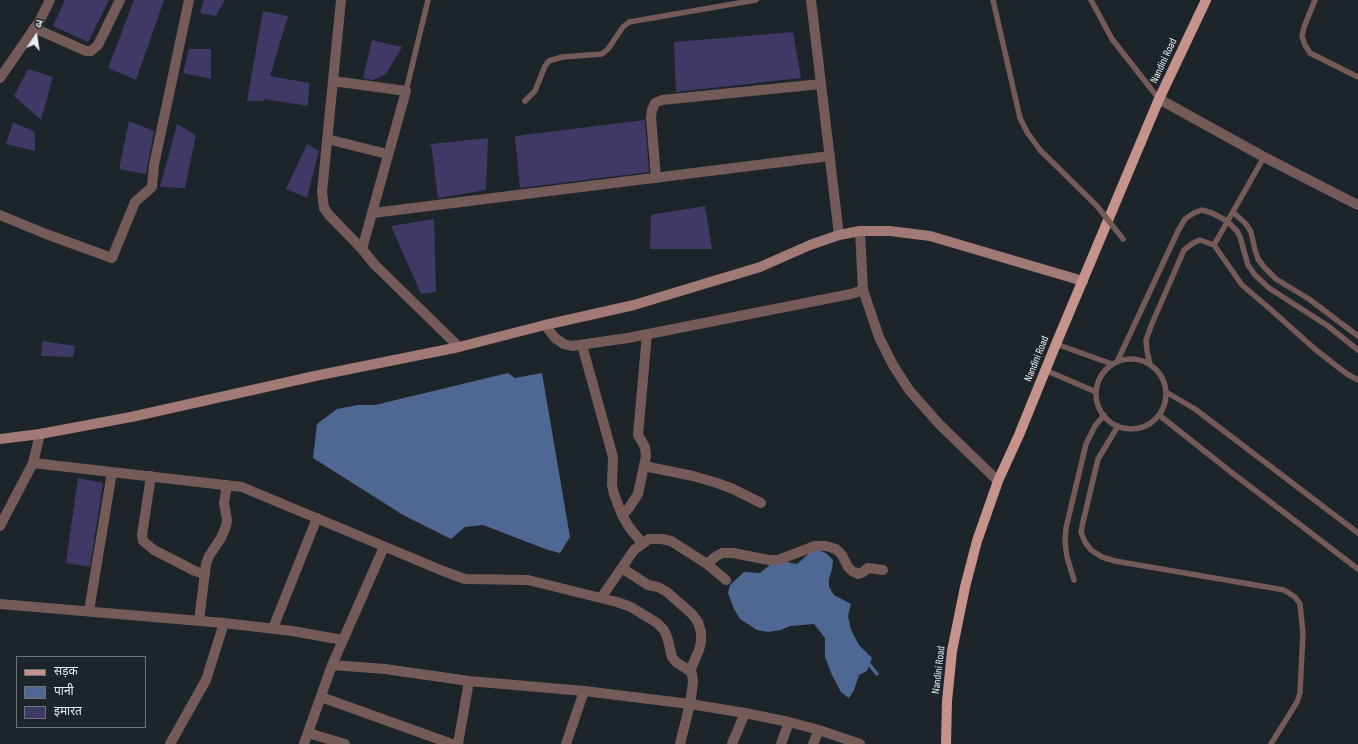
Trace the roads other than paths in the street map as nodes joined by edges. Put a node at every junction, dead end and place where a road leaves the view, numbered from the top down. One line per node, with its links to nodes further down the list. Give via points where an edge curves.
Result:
1 (50, 0): 12 (street)
2 (120, 0): 12 (street, via 98,45 91,51)
3 (189, 0): 28 (street, via 154,165 152,187 135,202 112,258)
4 (341, 0): 15 (street)
5 (428, 0): 17 (lane)
6 (756, 0): 19 (lane, via 629,22 602,54 549,61 535,91)
7 (811, 0): 16 (street)
8 (993, 0): 32 (lane, bridge, via 1020,118 1027,132 1040,150 1097,206)
9 (1091, 0): 18 (lane, via 1112,39)
10 (1206, 0): 18 (main road, Nandini Road)
11 (1315, 0): 13 (lane, via 1302,36 1310,53)
12 (34, 28): 14 (street)
13 (1358, 77)
14 (0, 78)
15 (333, 81): 17 (street); 20 (street)
16 (821, 84): 22 (street); 24 (street, via 662,100 655,103 652,117)
17 (406, 91): 21 (street)
18 (1159, 99): 23 (street); 35 (main road, Nandini Road)
19 (525, 101)
20 (327, 139): 21 (street); 34 (street, via 322,192 324,208)
21 (388, 154): 27 (street)
22 (830, 156): 24 (street); 31 (street)
23 (1264, 157): 25 (street); 26 (lane)
24 (656, 178): 27 (street)
25 (1358, 205)
26 (1233, 212): 29 (lane); 39 (lane, via 1246,224 1251,232 1257,255 1276,279 1309,299)
27 (373, 213): 34 (street)
28 (0, 215)
29 (1227, 221): 33 (lane); 43 (lane, via 1237,231 1248,265 1255,275 1269,288 1328,326); 44 (lane, via 1202,210 1185,220)
30 (860, 231): 31 (main road); 35 (main road, via 890,231 930,236); 36 (street)
31 (839, 235): 37 (main road, via 760,267 634,305)
32 (1123, 239)
33 (1214, 245): 45 (lane, via 1200,240 1193,242 1184,250 1146,340); 47 (lane, via 1242,286 1316,350)
34 (362, 249): 42 (street, via 375,266)
35 (1083, 281): 40 (main road, Nandini Road)
36 (863, 290): 38 (street); 59 (street, via 879,337 909,390 940,425)
37 (545, 325): 41 (street, via 555,338 564,344); 42 (main road)
38 (647, 334): 41 (street); 56 (street, via 638,435 645,447)
39 (1358, 336)
40 (1056, 344): 44 (lane); 46 (main road, Nandini Road)
41 (582, 345): 62 (street, via 613,457 612,485)
42 (459, 346): 53 (main road, via 131,417)
43 (1358, 350)
44 (1114, 363): 45 (lane, via 1128,359); 48 (lane, via 1099,380)
45 (1150, 364): 49 (lane, via 1164,381)
46 (1045, 370): 48 (lane); 59 (main road, Nandini Road)
47 (1358, 380)
48 (1096, 392): 50 (lane, via 1098,404)
49 (1166, 392): 51 (lane, via 1165,404); 65 (lane, via 1195,409)
50 (1104, 415): 52 (lane); 74 (lane, via 1086,444 1066,528 1067,557)
51 (1159, 415): 52 (lane, via 1151,423 1140,428); 70 (lane)
52 (1118, 426): 104 (lane, via 1098,459 1083,522 1082,532 1091,550 1115,561 1284,590 1300,604 1303,633 1300,693)
53 (40, 434): 54 (main road); 55 (street)
54 (0, 439)
55 (33, 463): 57 (street); 64 (street)
56 (644, 466): 61 (street, via 717,483); 62 (street, via 638,494)
57 (112, 472): 58 (street); 77 (street)
58 (150, 476): 60 (street); 72 (street, via 143,541 154,550)
59 (998, 481): 103 (main road, Nandini Road, via 977,541 963,594 952,651)
60 (227, 485): 63 (street, via 242,487); 72 (street, via 224,503 226,526 209,556)
61 (761, 503)
62 (622, 515): 66 (street)
63 (317, 518): 67 (street); 80 (street)
64 (1, 522)
65 (1358, 533)
66 (642, 543): 68 (street, via 649,539 671,541); 69 (street)
67 (384, 547): 75 (street, via 465,579 528,580); 81 (street)
68 (707, 564): 71 (street, via 722,553 774,560 815,546 826,546 836,549 848,567 858,574 868,568); 73 (street)
69 (622, 568): 75 (street); 83 (street, via 648,585 667,592 698,622 701,632 700,650)
70 (1358, 569)
71 (883, 570)
72 (205, 574): 78 (street)
73 (726, 580)
74 (1074, 580)
75 (601, 598): 83 (street, via 631,607 657,623 664,630 672,657)
76 (0, 604): 77 (street)
77 (89, 611): 78 (street)
78 (199, 620): 79 (street)
79 (224, 623): 80 (street); 93 (street, via 206,680)
80 (273, 628): 81 (street)
81 (343, 640): 82 (street)
82 (332, 665): 84 (street, via 384,669); 86 (street)
83 (690, 671): 87 (street, via 693,678)
84 (468, 681): 85 (street); 97 (street)
85 (584, 691): 87 (street); 98 (street)
86 (321, 697): 91 (street); 96 (street)
87 (690, 704): 88 (street); 99 (street)
88 (745, 713): 89 (street); 100 (street)
89 (789, 722): 90 (street); 101 (street)
90 (818, 730): 92 (street); 102 (street)
91 (308, 733): 94 (street); 95 (street)
92 (854, 743)
93 (170, 744)
94 (304, 744)
95 (345, 744)
96 (452, 744)
97 (458, 744)
98 (566, 744)
99 (680, 744)
100 (732, 744)
101 (781, 744)
102 (813, 744)
103 (946, 744)
104 (1271, 744)

